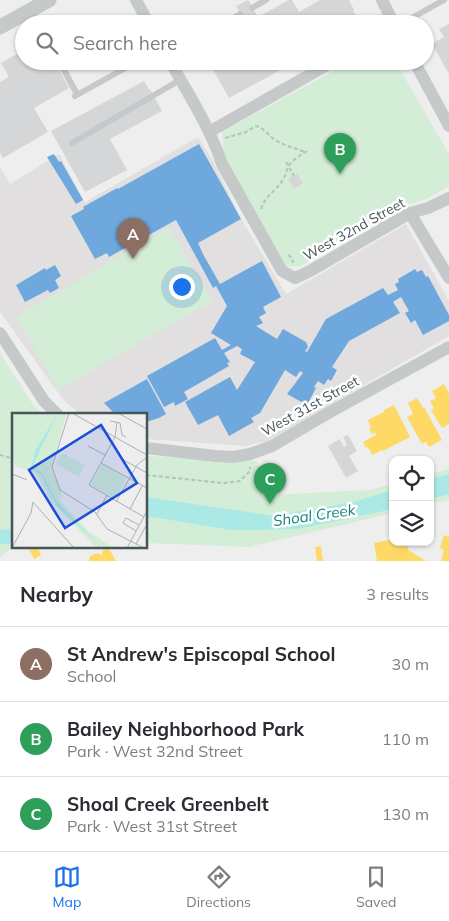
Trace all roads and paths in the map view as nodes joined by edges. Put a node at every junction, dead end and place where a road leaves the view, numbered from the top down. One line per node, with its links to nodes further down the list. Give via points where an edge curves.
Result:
1 (49, 0): 7 (street)
2 (136, 0): 10 (street)
3 (266, 0): 6 (lane)
4 (382, 0): 11 (street)
5 (444, 0): 12 (lane)
6 (252, 8)
7 (30, 10): 8 (street); 9 (lane)
8 (21, 15)
9 (33, 15)
10 (144, 15)
11 (390, 15)
12 (417, 15)
13 (15, 18): 14 (street)
14 (0, 27)
15 (64, 70): 16 (lane, via 76,95)
16 (122, 70)
17 (175, 70): 20 (street)
18 (318, 70): 22 (street)
19 (419, 70): 21 (street)
20 (180, 80): 22 (street); 24 (lane)
21 (449, 126)
22 (209, 132): 32 (street, West 32nd Street, via 222,164 282,272 295,278)
23 (223, 139): 26 (path, via 256,126 283,144)
24 (72, 143)
25 (309, 150): 26 (path)
26 (305, 152): 28 (path)
27 (286, 162): 28 (path)
28 (288, 166): 29 (path); 31 (path, via 282,181 263,203)
29 (294, 176)
30 (449, 198): 32 (street, West 32nd Street)
31 (260, 212)
32 (410, 213): 35 (street)
33 (284, 253): 34 (path, via 292,258)
34 (294, 265)
35 (449, 278)
36 (0, 333): 38 (street, via 44,401)
37 (449, 347): 40 (street, West 31st Street, via 272,446)
38 (56, 413)
39 (148, 448): 40 (street, West 31st Street, via 233,457)
40 (250, 454): 41 (path, via 250,471 240,480 223,483)
41 (148, 475)

